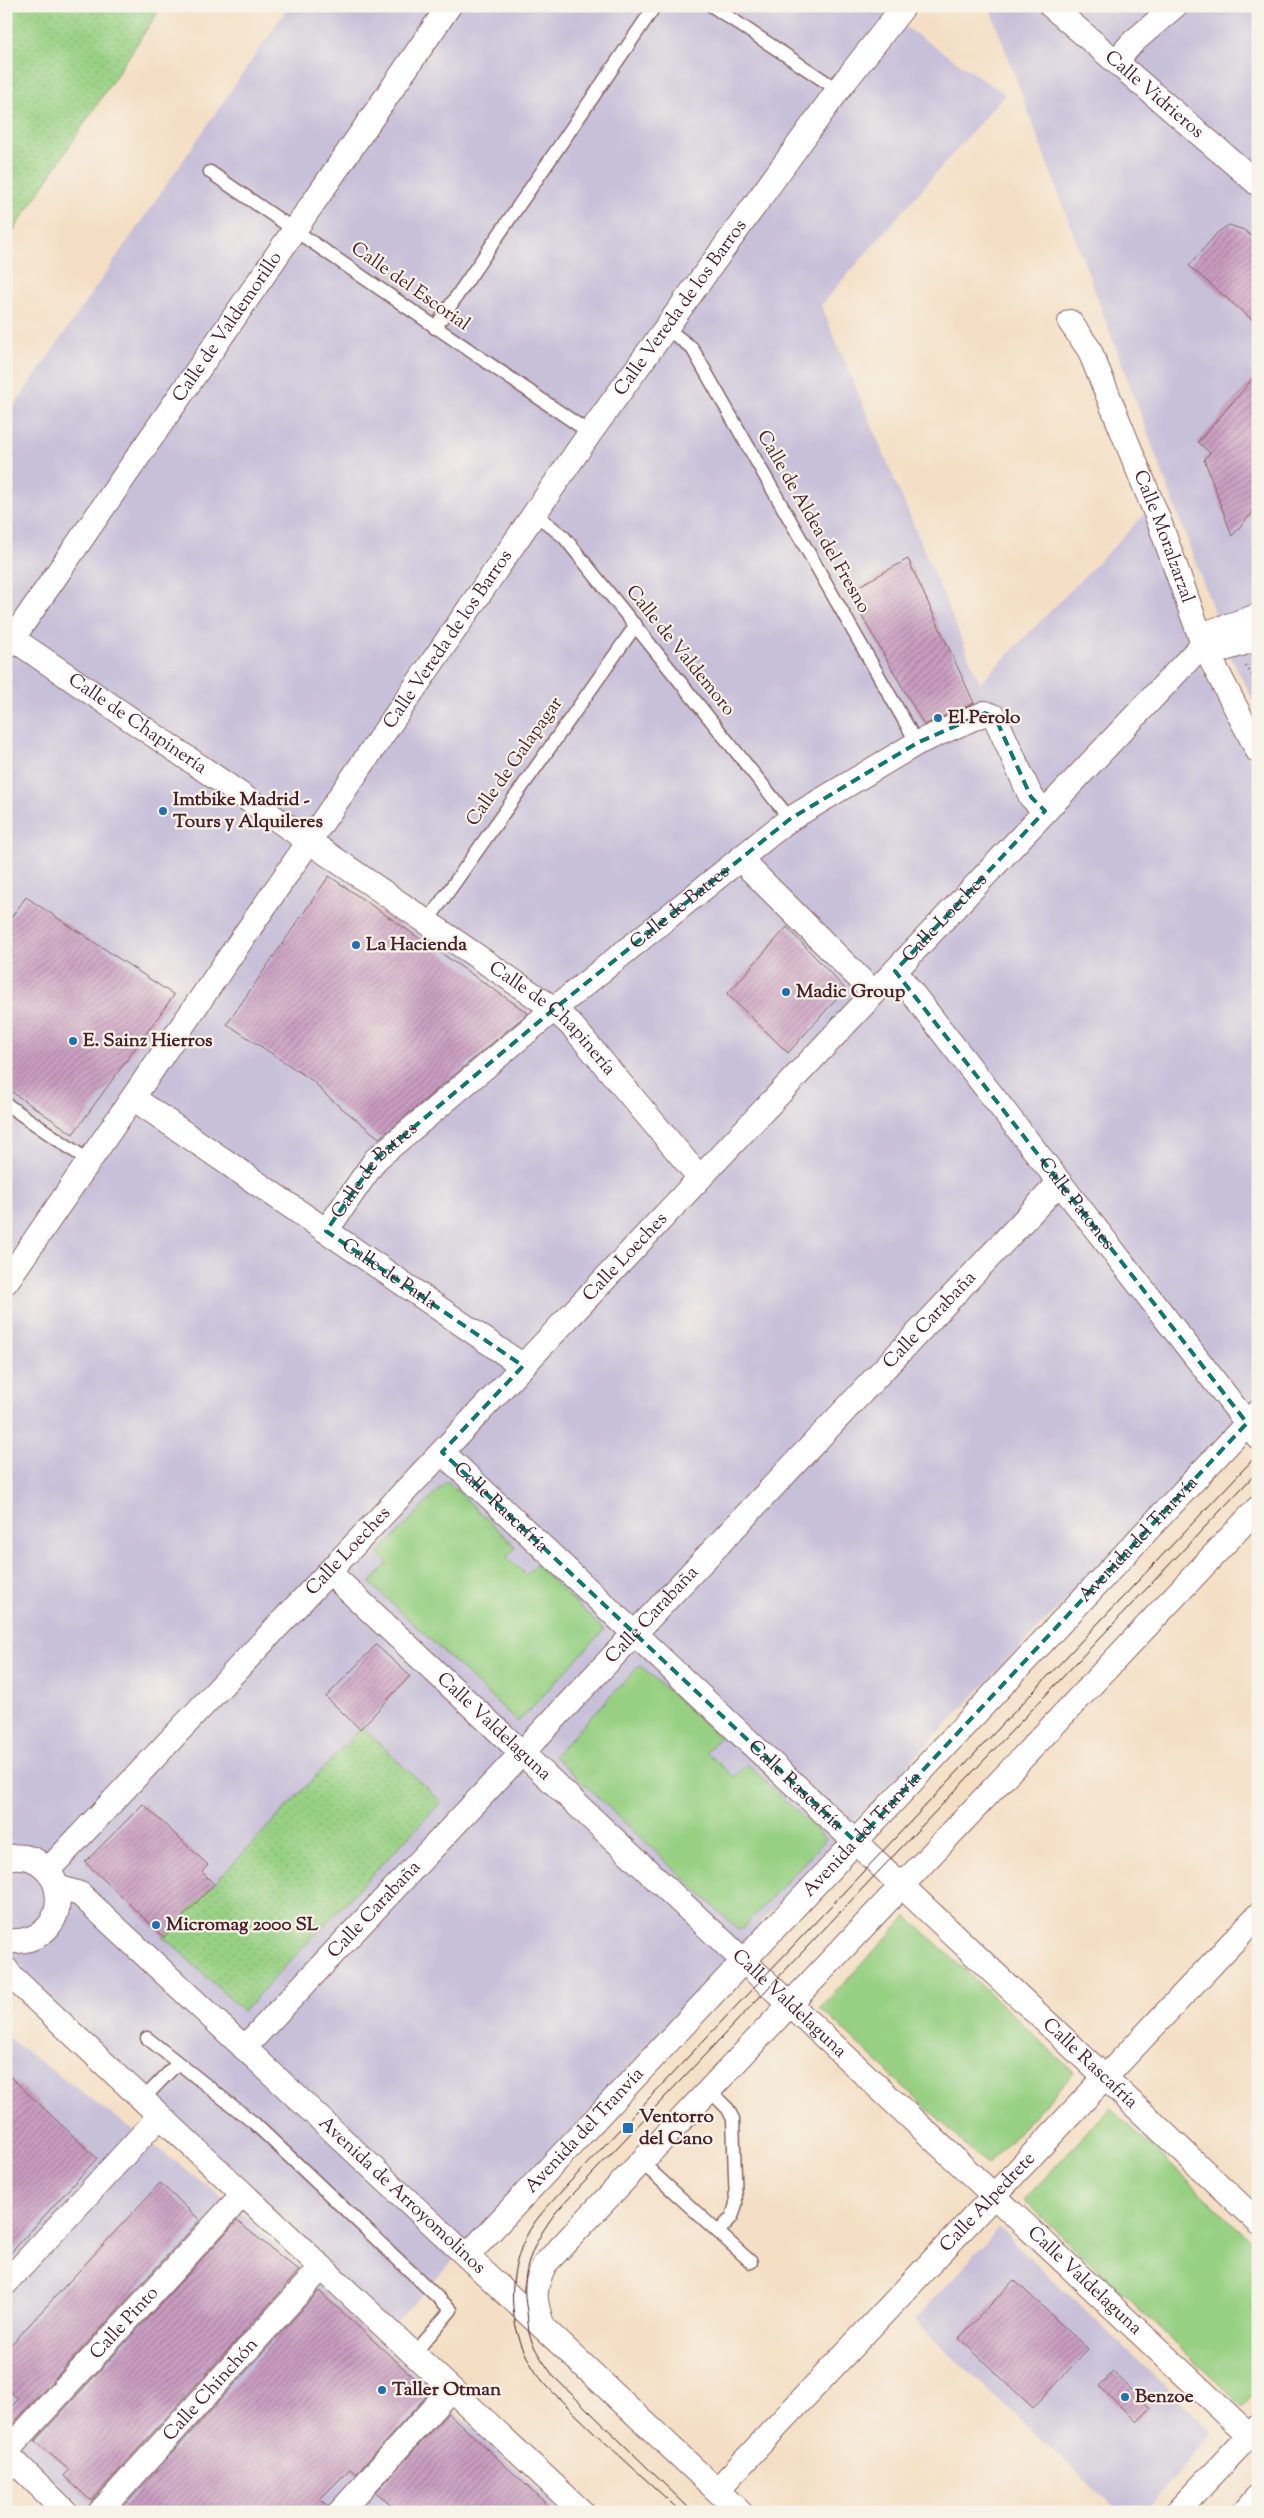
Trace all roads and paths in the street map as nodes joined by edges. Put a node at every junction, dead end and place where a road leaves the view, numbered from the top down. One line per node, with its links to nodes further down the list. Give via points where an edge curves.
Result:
1 (449, 6): 11 (street, Calle de Valdemorillo)
2 (655, 6): 13 (lane)
3 (712, 6): 8 (lane)
4 (904, 6): 8 (street, Calle Vereda de los Barros)
5 (1051, 6): 7 (street, Calle Vidrieros)
6 (1175, 6): 7 (street)
7 (1116, 61): 10 (street, Calle Vidrieros)
8 (838, 90): 14 (street, Calle Vereda de los Barros)
9 (210, 172): 11 (lane, Calle del Escorial)
10 (1258, 184)
11 (294, 230): 13 (lane, Calle del Escorial); 19 (street, Calle de Valdemorillo)
12 (1070, 322): 20 (street, Calle Moralzarzal, via 1089,349 1159,521)
13 (435, 328): 15 (lane, Calle del Escorial)
14 (666, 328): 15 (street, Calle Vereda de los Barros); 21 (lane, Calle de Aldea del Fresno, via 692,348)
15 (590, 433): 16 (street, Calle Vereda de los Barros)
16 (534, 513): 18 (lane, Calle de Valdemoro, via 564,537); 25 (street, Calle Vereda de los Barros)
17 (1257, 624): 20 (street)
18 (636, 625): 24 (lane, Calle de Valdemoro); 27 (lane, Calle de Galapagar)
19 (8, 640): 25 (street, Calle de Chapinería)
20 (1204, 644): 22 (street, Calle Moralzarzal); 23 (street, Calle Loeches)
21 (917, 743): 23 (street, Calle de Batres, via 985,713 995,717 1031,797); 24 (street, Calle de Batres)
22 (1258, 751)
23 (1045, 812): 28 (street, Calle Loeches)
24 (790, 819): 26 (street, Calle de Batres)
25 (309, 841): 27 (street, Calle de Chapinería); 31 (street, Calle Vereda de los Barros)
26 (740, 858): 29 (street); 30 (street, Calle de Batres)
27 (427, 922): 30 (street, Calle de Chapinería)
28 (895, 971): 29 (street, Calle Loeches); 35 (street, Calle Patones)
29 (874, 994): 34 (street, Calle Loeches)
30 (554, 1009): 34 (street, Calle de Chapinería, via 573,1027); 36 (street, Calle de Batres, via 376,1159)
31 (132, 1098): 33 (street, Calle Vereda de los Barros); 36 (street, Calle de Parla)
32 (6, 1104): 33 (lane)
33 (89, 1161): 37 (street, Calle Vereda de los Barros)
34 (700, 1178): 38 (street, Calle Loeches)
35 (1059, 1183): 39 (street, Calle Patones); 43 (street, Calle Carabaña)
36 (326, 1231): 38 (street, Calle de Parla)
37 (6, 1282)
38 (523, 1366): 40 (street, Calle Loeches)
39 (1254, 1424): 45 (street, Avenida del Tranvía)
40 (442, 1452): 42 (street, Calle Loeches); 43 (street, Calle Rascafría)
41 (1258, 1508): 48 (street)
42 (329, 1572): 44 (street, Calle Valdelaguna); 47 (street, Calle Loeches)
43 (635, 1634): 44 (street, Calle Carabaña); 45 (street, Calle Rascafría)
44 (522, 1753): 51 (street, Calle Valdelaguna); 55 (street, Calle Carabaña)
45 (856, 1842): 48 (street, Calle Rascafría); 51 (street, Avenida del Tranvía)
46 (6, 1858): 47 (street, Avenida de Arroyomolinos, via 23,1857 37,1862)
47 (53, 1879): 50 (street, via 59,1900 57,1912 43,1933 19,1942); 55 (street, Avenida de Arroyomolinos, via 80,1894)
48 (902, 1886): 53 (street); 57 (street, Calle Rascafría)
49 (1258, 1915): 57 (street, Calle Alpedrete)
50 (6, 1941)
51 (744, 1961): 53 (street, Calle Valdelaguna); 66 (street, Avenida del Tranvía)
52 (6, 1969): 59 (street)
53 (790, 2004): 58 (street); 63 (street, Calle Valdelaguna)
54 (147, 2038): 56 (lane)
55 (244, 2048): 66 (street, Avenida de Arroyomolinos)
56 (177, 2064): 59 (lane); 71 (lane, via 254,2123 451,2310)
57 (1105, 2078): 63 (street, Calle Alpedrete); 64 (street, Calle Rascafría)
58 (709, 2090): 61 (street); 65 (lane, via 728,2109 733,2120 736,2204 732,2217)
59 (142, 2100): 60 (street)
60 (160, 2116): 62 (street); 69 (street)
61 (641, 2162): 65 (lane); 70 (street, via 545,2264 536,2282 534,2302)
62 (243, 2194): 68 (street); 74 (street, Calle Pinto)
63 (994, 2196): 73 (street, Calle Valdelaguna); 75 (street, Calle Alpedrete)
64 (1258, 2222)
65 (718, 2232): 67 (lane)
66 (467, 2256): 70 (street, Avenida de Arroyomolinos)
67 (751, 2262)
68 (322, 2267): 71 (street); 78 (street, Calle Chinchón)
69 (6, 2283)
70 (543, 2327): 75 (street, Avenida de Arroyomolinos)
71 (414, 2354): 72 (street)
72 (451, 2389): 79 (street); 80 (street)
73 (1253, 2431): 82 (street)
74 (6, 2452): 77 (street)
75 (717, 2490): 81 (street, Avenida de Arroyomolinos)
76 (1258, 2499): 83 (highway)
77 (66, 2512)
78 (100, 2512)
79 (340, 2512)
80 (582, 2512)
81 (740, 2512)
82 (1177, 2512)
83 (1247, 2512)

